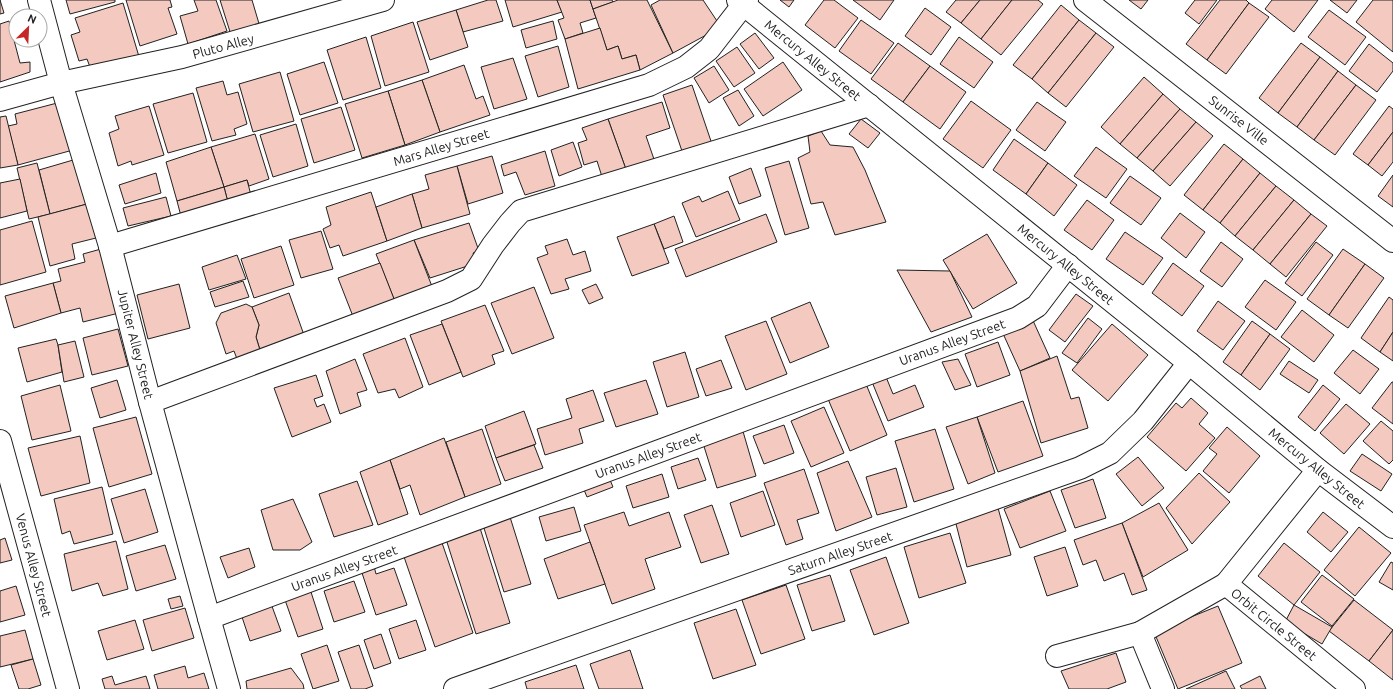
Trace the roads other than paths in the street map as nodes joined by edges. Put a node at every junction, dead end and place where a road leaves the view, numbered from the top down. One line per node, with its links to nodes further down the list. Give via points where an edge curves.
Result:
1 (39, 0): 5 (street, Jupiter Alley Street)
2 (383, 0): 5 (street, Pluto Alley, via 182,57)
3 (1085, 0): 8 (street, Sunrise Ville)
4 (743, 1): 7 (street, Mercury Alley Street); 9 (street, Mars Alley Street, via 709,49 686,67 649,85)
5 (61, 83): 6 (street, Pluto Alley); 9 (street, Jupiter Alley Street)
6 (0, 100)
7 (869, 105): 10 (street, Mercury Alley Street); 12 (street, via 521,211 493,245 471,279 447,291)
8 (1393, 241)
9 (110, 246): 12 (street, Jupiter Alley Street)
10 (1068, 265): 11 (street, Mercury Alley Street); 17 (street, Uranus Alley Street, via 1037,306 1018,318)
11 (1189, 363): 14 (street, Mercury Alley Street); 22 (street, Saturn Alley Street, via 1143,421 1110,452 1080,468)
12 (150, 402): 17 (street, Jupiter Alley Street)
13 (0, 441): 20 (street, Venus Alley Street)
14 (1318, 470): 15 (street, Mercury Alley Street); 16 (street)
15 (1393, 527)
16 (1226, 584): 18 (street, Orbit Circle Street); 24 (street, Orbit Circle Street)
17 (209, 618): 21 (street, Jupiter Alley Street)
18 (1140, 633): 19 (street, Orbit Circle Street); 23 (street)
19 (1057, 656)
20 (68, 689)
21 (229, 689)
22 (455, 689)
23 (1163, 689)
24 (1354, 689)

